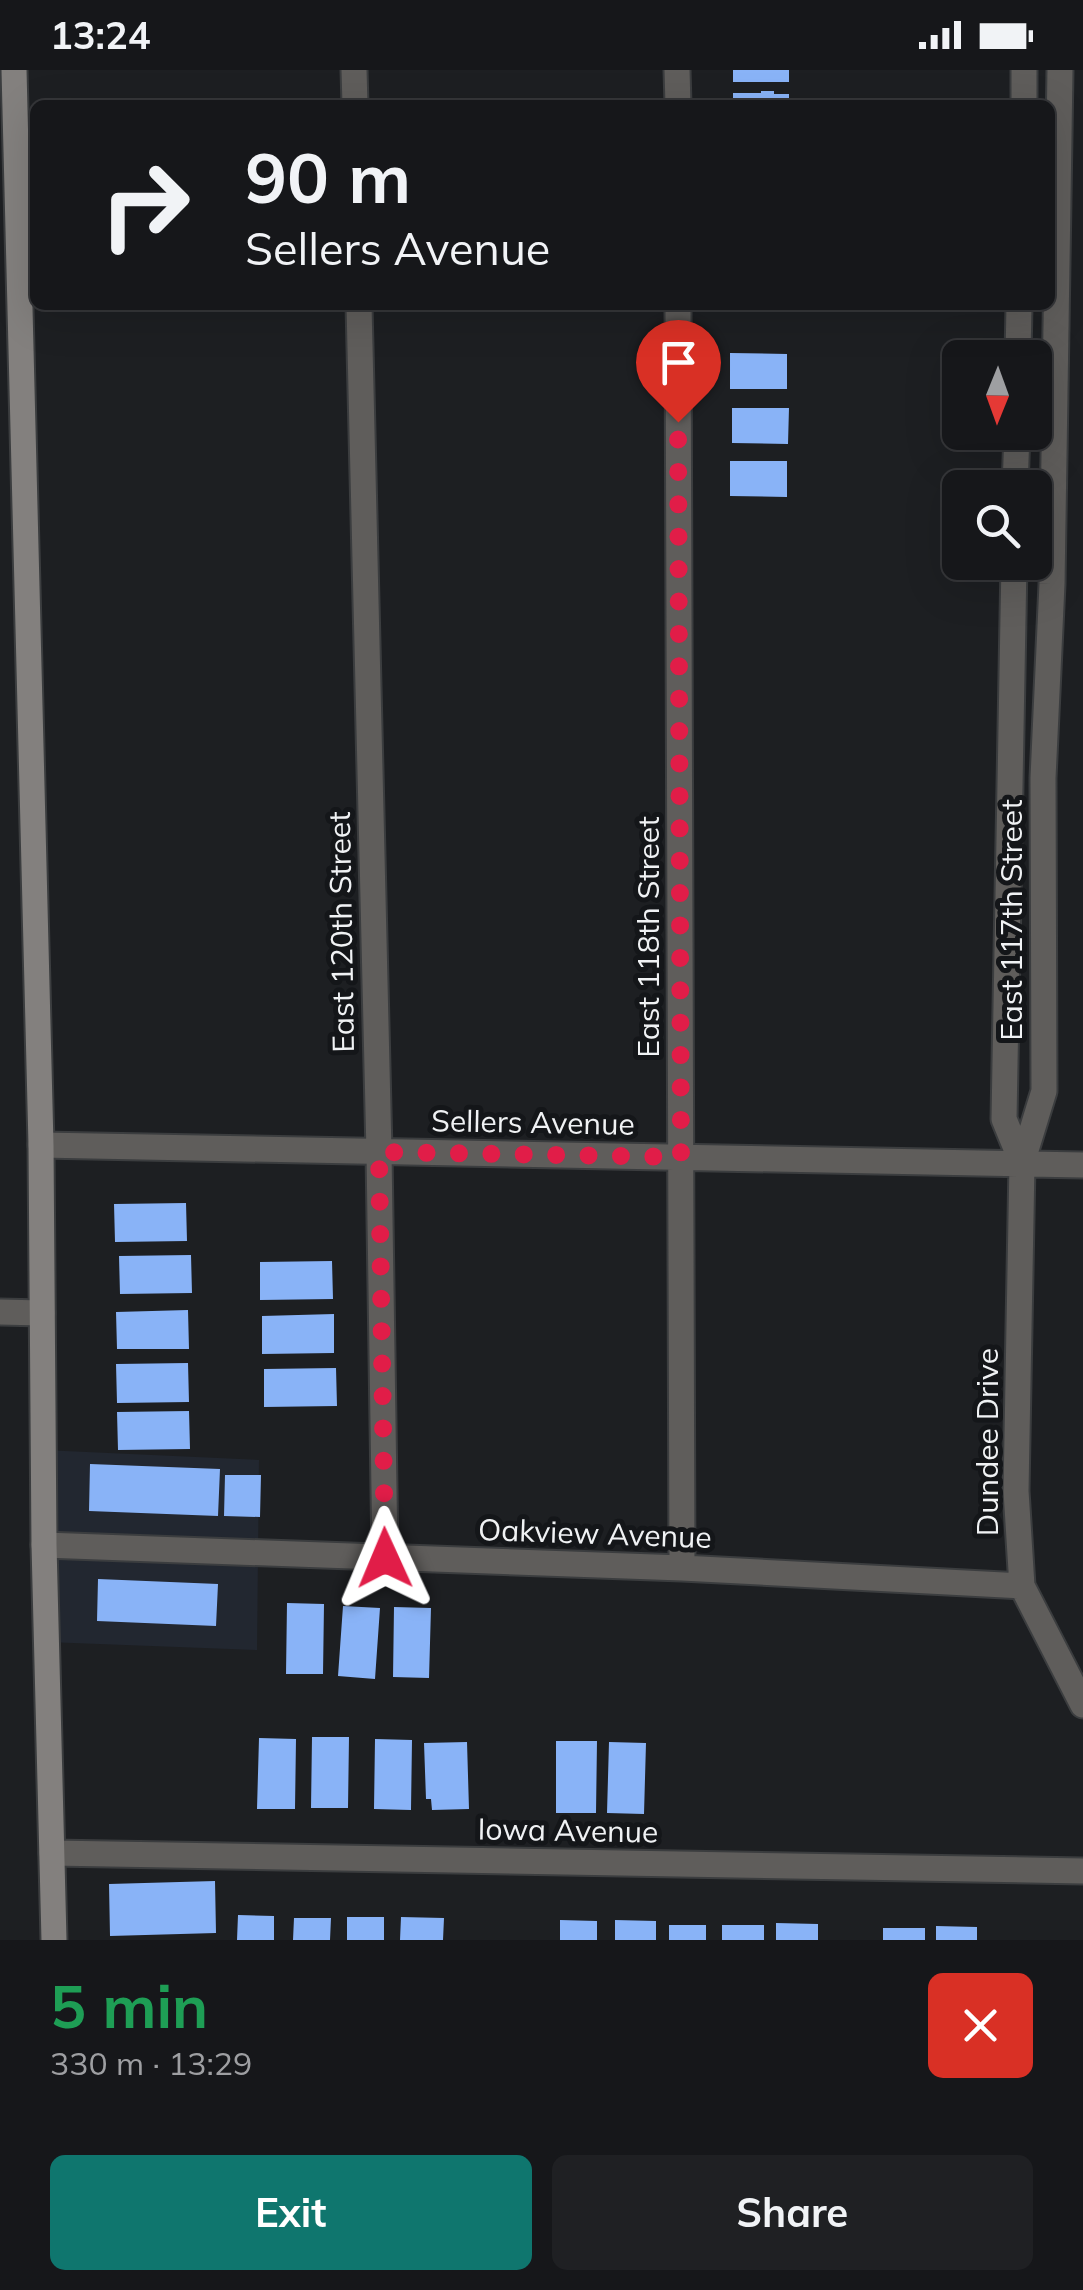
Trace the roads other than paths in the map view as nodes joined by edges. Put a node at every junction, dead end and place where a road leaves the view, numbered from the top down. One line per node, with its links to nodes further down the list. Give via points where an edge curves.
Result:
1 (14, 70): 14 (street)
2 (354, 70): 6 (street)
3 (678, 70): 7 (street)
4 (1024, 70): 8 (street)
5 (1060, 70): 17 (street, East 117th Street, via 1043,778 1044,1091)
6 (355, 100)
7 (678, 100)
8 (1024, 100)
9 (359, 310): 15 (street, East 120th Street)
10 (678, 310): 16 (street, East 118th Street)
11 (1019, 310): 12 (street)
12 (1018, 340)
13 (1014, 580): 17 (street, East 117th Street, via 1004,1119)
14 (41, 1145): 15 (street, Sellers Avenue); 20 (street)
15 (379, 1152): 16 (street, Sellers Avenue); 22 (street, East 120th Street)
16 (681, 1157): 17 (street, Sellers Avenue); 23 (street, East 118th Street)
17 (1022, 1163): 18 (street, Sellers Avenue); 24 (street, Dundee Drive, via 1016,1492)
18 (1083, 1165)
19 (0, 1312): 20 (street)
20 (42, 1313): 21 (street)
21 (44, 1546): 22 (street, Oakview Avenue); 26 (street)
22 (385, 1558): 23 (street, Oakview Avenue)
23 (682, 1568): 24 (street, Oakview Avenue)
24 (1022, 1586): 25 (street, Dundee Drive)
25 (1083, 1705)
26 (52, 1853): 27 (street, Iowa Avenue); 28 (street)
27 (1083, 1871)
28 (54, 1940)

